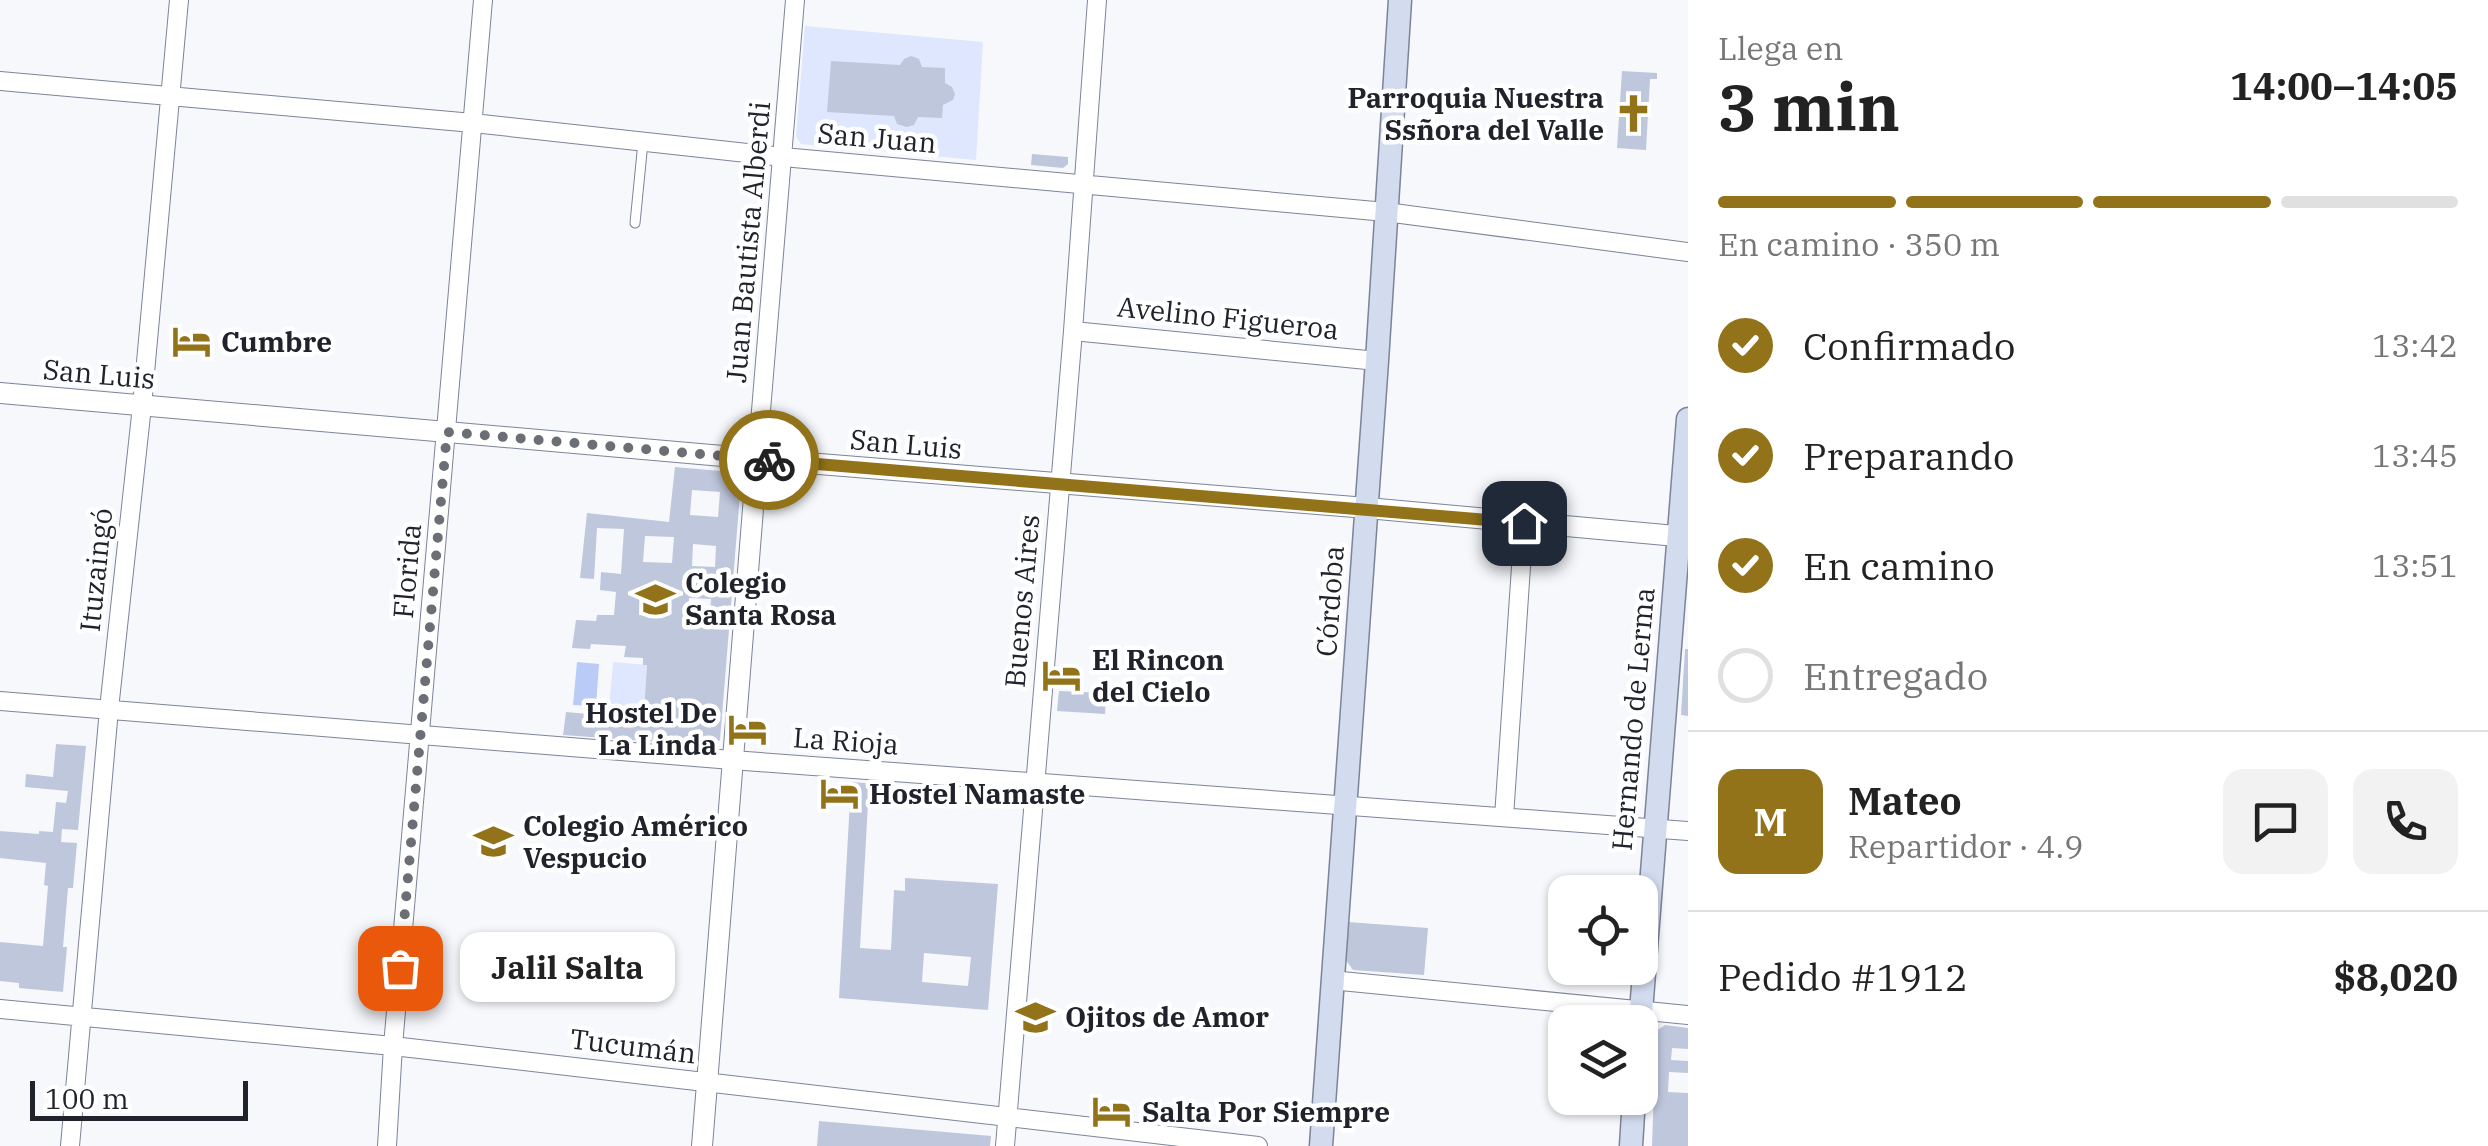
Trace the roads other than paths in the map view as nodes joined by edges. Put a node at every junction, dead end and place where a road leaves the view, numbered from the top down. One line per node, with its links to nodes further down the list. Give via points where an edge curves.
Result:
1 (179, 0): 7 (street, Ituzaingó)
2 (483, 0): 8 (street, Florida)
3 (795, 0): 10 (street, Juan Bautista Alberdi)
4 (1097, 0): 11 (street, Buenos Aires)
5 (1400, 0): 12 (main road, Córdoba)
6 (0, 81): 7 (street, San Juan)
7 (169, 96): 8 (street, San Juan); 18 (street, Ituzaingó)
8 (473, 123): 9 (street, San Juan); 20 (street, Florida)
9 (643, 142): 10 (street, San Juan); 13 (lane)
10 (783, 157): 11 (street, San Juan); 21 (street, Juan Bautista Alberdi)
11 (1082, 185): 12 (street, San Juan); 15 (street, Buenos Aires)
12 (1386, 212): 14 (street, San Juan); 16 (main road, Córdoba)
13 (635, 223)
14 (1688, 252)
15 (1073, 331): 16 (street, Avelino Figueroa); 22 (street, Buenos Aires)
16 (1377, 361): 23 (main road, Córdoba)
17 (0, 393): 18 (street, San Luis)
18 (142, 406): 20 (street, San Luis); 27 (street, Ituzaingó)
19 (1688, 418): 25 (main road, Hernando de Lerma)
20 (447, 432): 21 (street, San Luis); 28 (street, Florida)
21 (757, 459): 22 (street, San Luis); 29 (street, Juan Bautista Alberdi)
22 (1059, 484): 23 (street, San Luis); 30 (street, Buenos Aires)
23 (1367, 508): 24 (street, San Luis); 31 (main road, Córdoba)
24 (1524, 523): 25 (street, San Luis); 32 (street)
25 (1683, 537): 33 (main road, Hernando de Lerma)
26 (0, 701): 27 (street, La Rioja)
27 (109, 710): 28 (street, La Rioja); 40 (street, Ituzaingó)
28 (420, 735): 29 (street, La Rioja); 42 (street, Florida)
29 (732, 760): 30 (street, La Rioja); 43 (street, Juan Bautista Alberdi)
30 (1035, 782): 31 (street, La Rioja); 45 (street, Buenos Aires)
31 (1344, 805): 32 (street, La Rioja); 35 (main road, Córdoba)
32 (1504, 816): 33 (street, La Rioja)
33 (1654, 829): 34 (street, La Rioja); 36 (main road, Hernando de Lerma)
34 (1688, 832)
35 (1331, 980): 37 (street); 52 (main road, Córdoba)
36 (1641, 1005)
37 (1548, 1006)
38 (0, 1009): 40 (street, Tucumán)
39 (1688, 1015): 41 (street)
40 (80, 1016): 42 (street, Tucumán); 47 (street, Ituzaingó)
41 (1658, 1016)
42 (393, 1046): 43 (street, Tucumán); 48 (street, Florida)
43 (708, 1082): 45 (street, Tucumán); 49 (street, Juan Bautista Alberdi)
44 (1633, 1115): 53 (main road)
45 (1008, 1118): 46 (street, Tucumán); 50 (street, Buenos Aires)
46 (1184, 1142): 51 (street, Tucumán)
47 (70, 1146)
48 (387, 1146)
49 (702, 1146)
50 (1005, 1146)
51 (1258, 1146)
52 (1321, 1146)
53 (1631, 1146)

